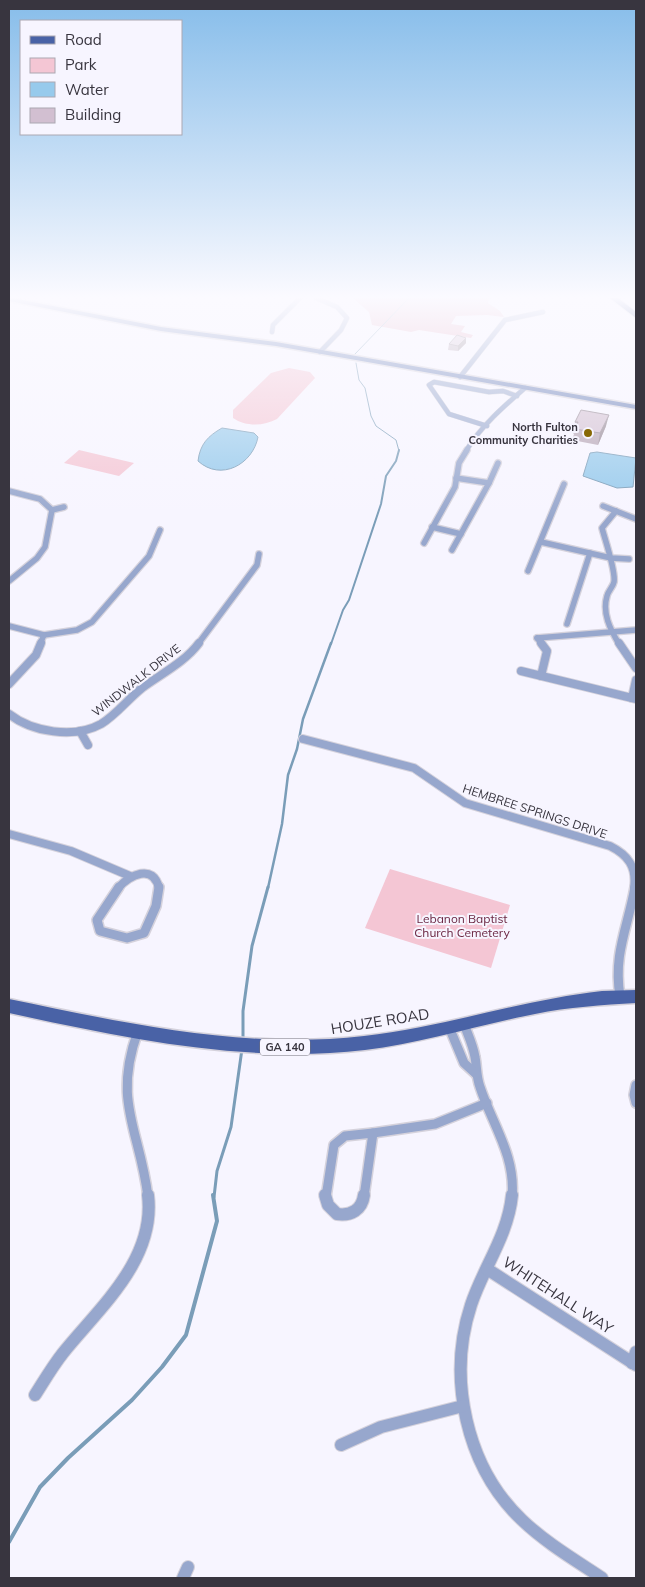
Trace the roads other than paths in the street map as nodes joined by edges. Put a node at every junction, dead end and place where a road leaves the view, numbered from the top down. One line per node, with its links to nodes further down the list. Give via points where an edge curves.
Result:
1 (432, 372): 3 (street)
2 (464, 372): 3 (street)
3 (460, 377): 4 (street)
4 (525, 388): 5 (street); 6 (street)
5 (517, 396): 7 (street); 7 (street, via 503,391 489,392 434,382 429,385 449,414)
6 (636, 407)
7 (487, 426): 9 (street, via 459,463)
8 (498, 463): 10 (street)
9 (456, 478): 10 (street); 18 (street, via 455,487)
10 (489, 483): 20 (street)
11 (564, 484): 21 (street)
12 (9, 491): 15 (street, via 40,499)
13 (603, 506): 16 (street)
14 (64, 507): 15 (street)
15 (52, 510): 29 (street, via 45,547 37,558)
16 (616, 512): 17 (street); 26 (street, via 602,528)
17 (636, 519)
18 (432, 528): 20 (street); 22 (street)
19 (160, 530): 34 (street, via 149,556 92,622 77,630)
20 (461, 534): 23 (street)
21 (540, 542): 24 (street); 28 (street)
22 (424, 543)
23 (452, 550)
24 (590, 553): 26 (street); 30 (street)
25 (259, 554): 42 (street, WINDWALK DRIVE, via 258,565 184,659 99,725)
26 (611, 558): 27 (street); 33 (street, via 614,582 603,602 606,618)
27 (628, 559)
28 (528, 570)
29 (9, 581)
30 (567, 624)
31 (9, 626): 34 (street)
32 (636, 630): 33 (street)
33 (614, 633): 35 (street); 37 (street, via 537,638 547,651)
34 (44, 636): 39 (street, via 36,655)
35 (636, 668)
36 (521, 671): 37 (street)
37 (541, 676): 40 (street)
38 (636, 680): 40 (street)
39 (9, 684)
40 (634, 699)
41 (9, 714): 42 (street, WINDWALK DRIVE, via 14,719 50,731)
42 (80, 731): 44 (street)
43 (303, 739): 47 (street, HEMBREE SPRINGS DRIVE, via 414,768 465,803 605,844 620,852 632,864 636,879 618,959)
44 (88, 745)
45 (9, 834): 46 (street, via 30,838)
46 (130, 876): 46 (street, via 148,873 159,882 160,892 144,933 122,938 100,931 97,920)
47 (620, 996): 48 (main road, HOUZE ROAD / GA 140); 50 (main road, HOUZE ROAD / GA 140, via 561,1002)
48 (636, 997)
49 (9, 1006): 51 (main road, HOUZE ROAD / GA 140)
50 (456, 1025): 51 (main road, HOUZE ROAD / GA 140, via 362,1044 306,1047 202,1042); 52 (street, via 476,1059); 52 (street, via 464,1062)
51 (138, 1031): 59 (street, via 128,1058 126,1082 130,1121 144,1170 149,1204 142,1246 122,1281 50,1369)
52 (476, 1074): 54 (street, WHITEHALL WAY)
53 (636, 1085): 55 (street)
54 (487, 1103): 56 (street, via 434,1124); 57 (street, WHITEHALL WAY, via 507,1153 513,1187 508,1223)
55 (636, 1103)
56 (373, 1133): 56 (street, via 345,1136 334,1146 325,1194 328,1205 337,1214 352,1214 363,1202)
57 (487, 1269): 58 (street, WHITEHALL WAY); 60 (street, WHITEHALL WAY, via 471,1305 460,1342 458,1375)
58 (635, 1360)
59 (35, 1395)
60 (463, 1406): 61 (street, via 381,1428); 62 (street, WHITEHALL WAY, via 474,1445 490,1478 512,1509 539,1536)
61 (341, 1445)
62 (602, 1578)

